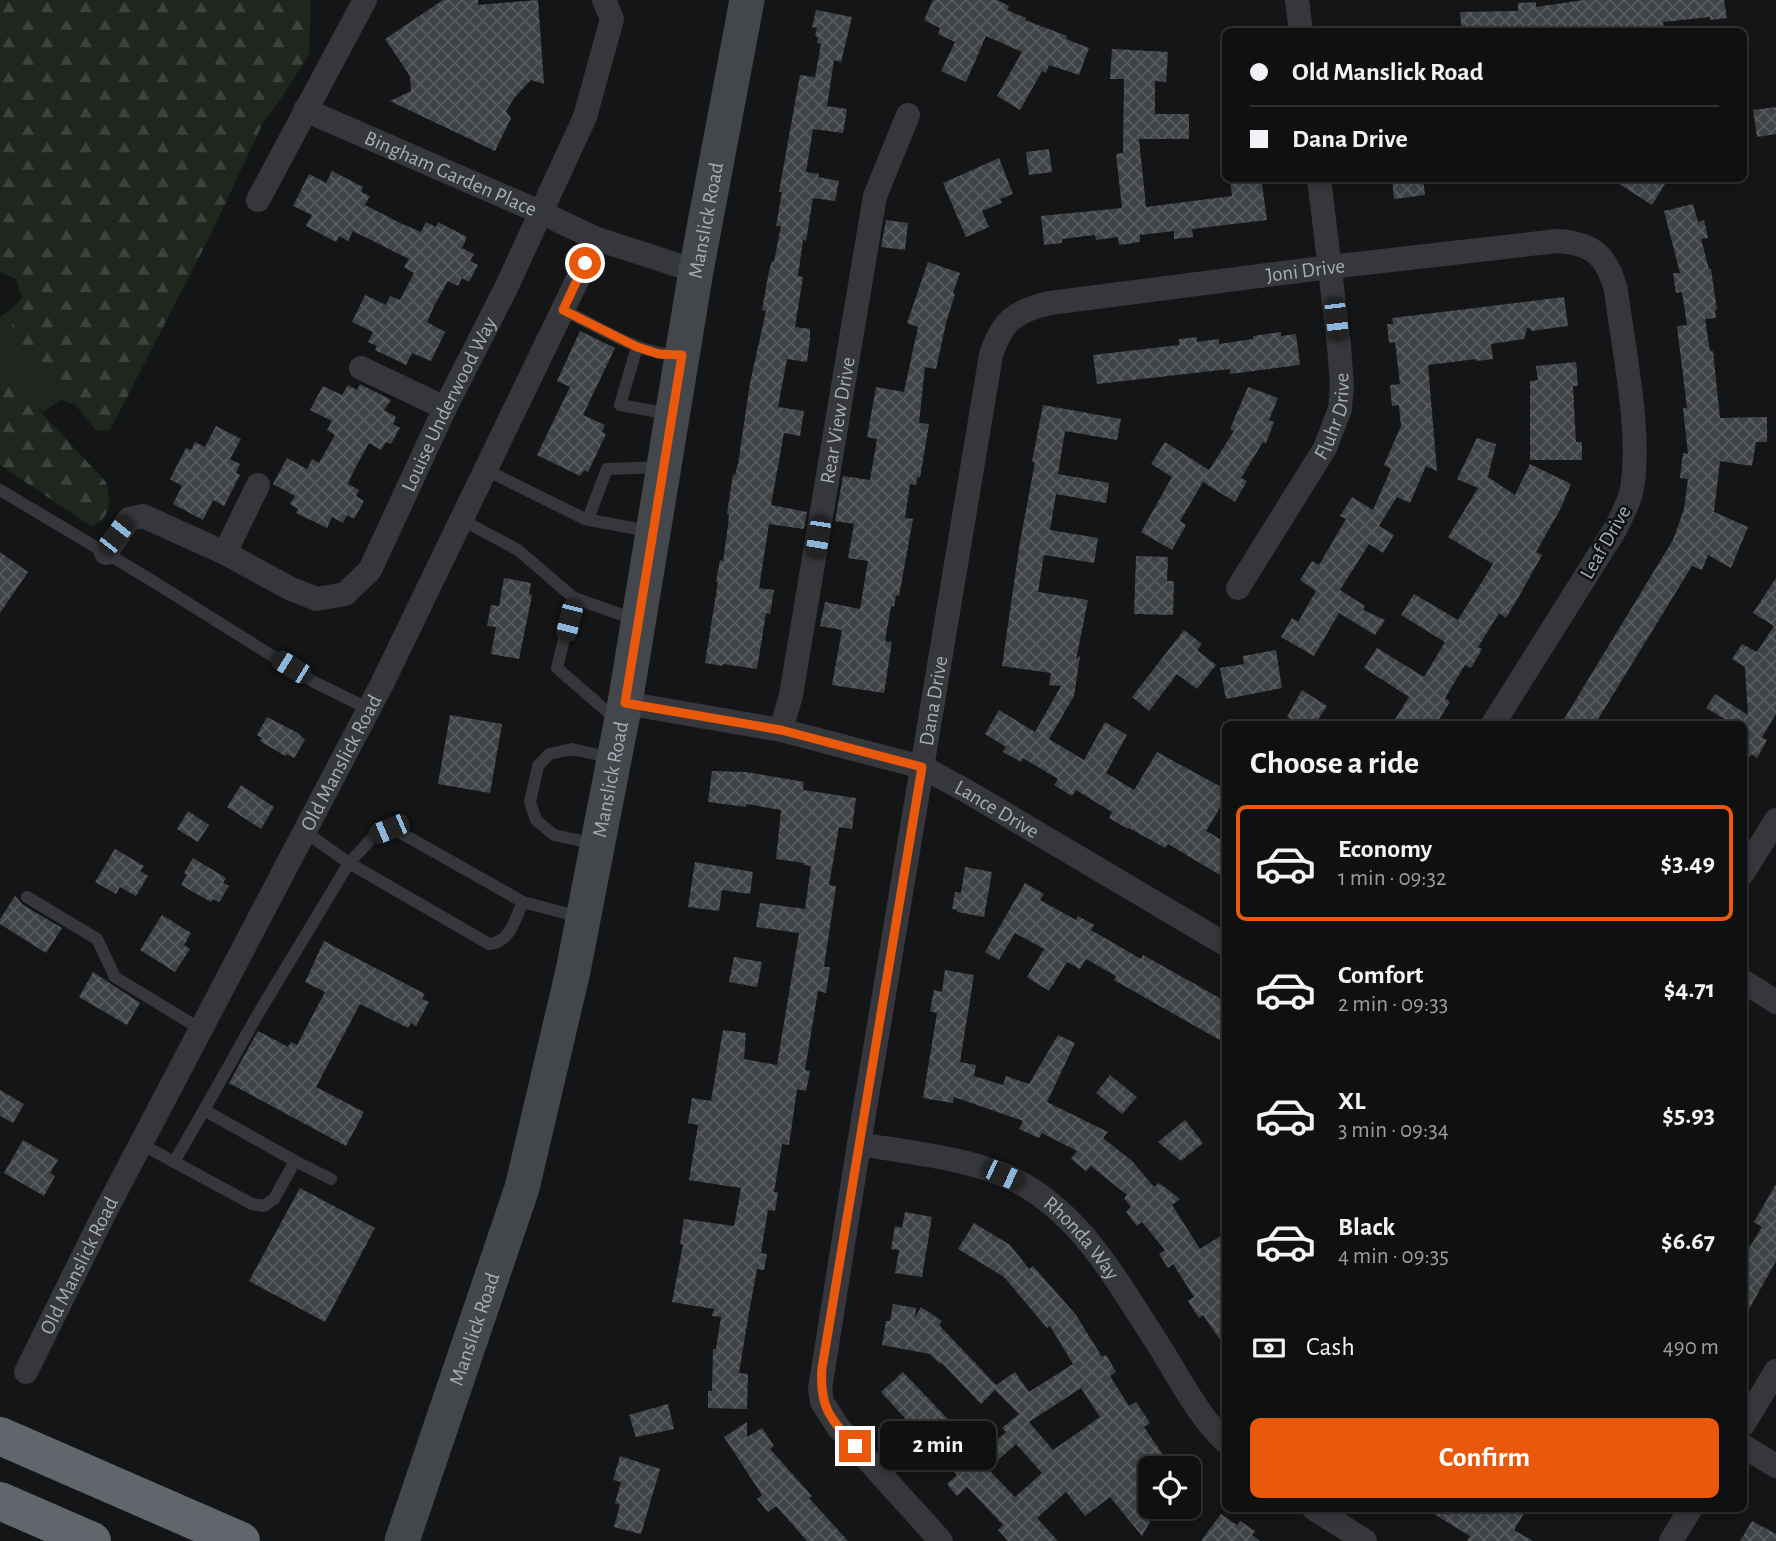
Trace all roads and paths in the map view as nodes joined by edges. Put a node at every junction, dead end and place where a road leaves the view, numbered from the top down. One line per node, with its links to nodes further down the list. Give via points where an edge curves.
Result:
1 (365, 0): 6 (street)
2 (604, 0): 10 (street, Louise Underwood Way, via 612,19 596,81 585,117)
3 (747, 0): 14 (main road, Manslick Road)
4 (1297, 0): 5 (street)
5 (1300, 28)
6 (305, 110): 9 (street); 10 (street, Bingham Garden Place)
7 (908, 115): 37 (street, Rear View Drive, via 875,196 792,695)
8 (1319, 182): 13 (street, Fluhr Drive)
9 (258, 200)
10 (540, 212): 11 (street, Bingham Garden Place); 20 (street, Louise Underwood Way)
11 (597, 239): 14 (street); 15 (street, Old Manslick Road)
12 (1600, 256): 13 (street, Joni Drive, via 1587,246 1557,241); 36 (street, Leaf Drive, via 1616,290 1631,405 1634,455 1630,497 1616,528)
13 (1329, 267): 16 (street, Joni Drive, via 1050,303); 31 (street, Fluhr Drive, via 1339,345 1340,409 1325,448)
14 (696, 271): 18 (main road, Manslick Road)
15 (563, 310): 17 (lane); 23 (street, Old Manslick Road)
16 (1010, 320): 39 (street, Dana Drive, via 991,355)
17 (637, 347): 18 (lane); 21 (lane, via 620,405)
18 (682, 355): 21 (main road, Manslick Road)
19 (361, 368): 20 (street)
20 (445, 408): 30 (street, Louise Underwood Way, via 370,570 345,594 317,599)
21 (672, 414): 22 (main road, Manslick Road)
22 (663, 467): 26 (lane, via 607,469); 28 (main road, Manslick Road)
23 (486, 470): 26 (lane); 27 (street, Old Manslick Road)
24 (258, 485): 30 (street)
25 (0, 490): 29 (lane)
26 (588, 519): 28 (lane)
27 (462, 520): 32 (lane, via 517,550); 34 (street, Old Manslick Road)
28 (653, 532): 33 (main road, Manslick Road)
29 (106, 553): 30 (street, Louise Underwood Way, via 128,519 143,516); 34 (lane, via 314,682)
30 (225, 554)
31 (1238, 588)
32 (574, 598): 33 (lane); 35 (lane, via 557,668)
33 (638, 621): 35 (main road, Manslick Road)
34 (369, 709): 41 (street, Old Manslick Road)
35 (623, 713): 37 (street, Lance Drive); 38 (main road, Manslick Road)
36 (1495, 721)
37 (781, 730): 39 (street, Lance Drive)
38 (613, 758): 42 (main road, Manslick Road); 42 (lane, via 572,749 549,754 538,766 530,802 536,820 554,835)
39 (922, 767): 48 (street, Lance Drive); 53 (street, Dana Drive)
40 (1776, 820): 44 (street)
41 (305, 832): 43 (lane); 51 (street, Old Manslick Road)
42 (596, 845): 47 (main road, Manslick Road)
43 (349, 863): 46 (lane, via 375,835 389,829); 46 (lane, via 489,944 508,936); 52 (lane)
44 (1747, 867)
45 (27, 897): 51 (lane, via 97,939 115,977)
46 (523, 902): 47 (lane)
47 (583, 918): 69 (main road, Manslick Road, via 522,1188)
48 (1222, 942)
49 (1747, 984): 50 (street)
50 (1776, 1002)
51 (202, 1030): 54 (street, Old Manslick Road)
52 (204, 1110): 55 (lane); 56 (lane)
53 (859, 1143): 62 (street, Rhonda Way, via 976,1166 1028,1187 1052,1204 1106,1265); 72 (street, Dana Drive, via 822,1368 822,1402 838,1427)
54 (141, 1144): 56 (lane); 59 (street, Old Manslick Road)
55 (295, 1161): 56 (lane, via 274,1199 264,1206); 57 (lane)
56 (174, 1163)
57 (331, 1180)
58 (1776, 1371): 60 (street)
59 (26, 1372)
60 (1747, 1418)
61 (0, 1436): 71 (highway)
62 (1222, 1437)
63 (1747, 1448): 64 (street)
64 (1776, 1466)
65 (0, 1501): 70 (highway)
66 (1319, 1512): 68 (street)
67 (1689, 1512): 74 (street)
68 (1337, 1524): 73 (street)
69 (406, 1529)
70 (92, 1541)
71 (241, 1541)
72 (942, 1541)
73 (1366, 1541)
74 (1671, 1541)

